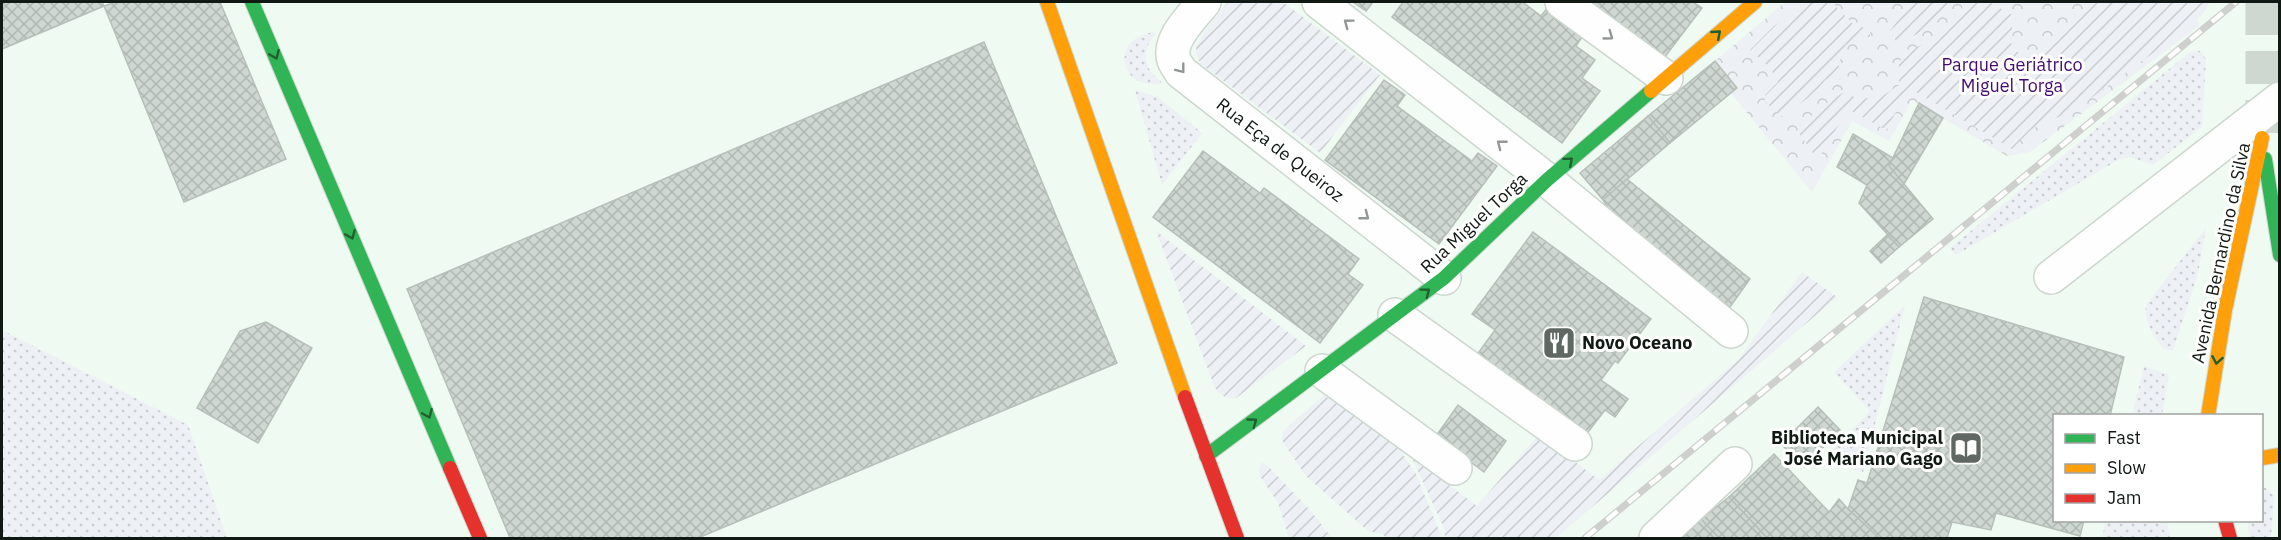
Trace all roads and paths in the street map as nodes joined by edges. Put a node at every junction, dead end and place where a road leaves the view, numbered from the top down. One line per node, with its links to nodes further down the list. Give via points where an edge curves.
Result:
1 (252, 2): 24 (street, one-way to 24)
2 (1047, 2): 19 (street)
3 (1204, 2): 12 (street, Rua Eça de Queiroz, one-way to 12, via 1173,47 1174,60 1181,72)
4 (1319, 2): 9 (street, one-way to 4)
5 (1562, 2): 7 (street, one-way to 7)
6 (1755, 2): 7 (street, Rua Miguel Torga, one-way to 6)
7 (1666, 78): 9 (street, Rua Miguel Torga, one-way to 7)
8 (2280, 99): 11 (street)
9 (1547, 180): 12 (street, Rua Miguel Torga); 14 (street)
10 (2280, 255): 16 (street, Avenida Bernardino da Silva, one-way to 16, via 2262,138 2225,310)
11 (2051, 277)
12 (1444, 278): 13 (street, Rua Miguel Torga, one-way to 12)
13 (1395, 315): 15 (street, Rua Miguel Torga); 17 (street)
14 (1731, 331)
15 (1322, 371): 19 (street, Rua Miguel Torga, one-way to 15); 22 (street)
16 (2210, 412)
17 (1575, 444)
18 (2280, 455): 20 (street)
19 (1206, 456): 25 (street)
20 (2263, 458)
21 (1736, 464): 26 (street)
22 (1455, 468)
23 (2226, 522): 27 (street)
24 (480, 538)
25 (1237, 538)
26 (1656, 538)
27 (2230, 538)

